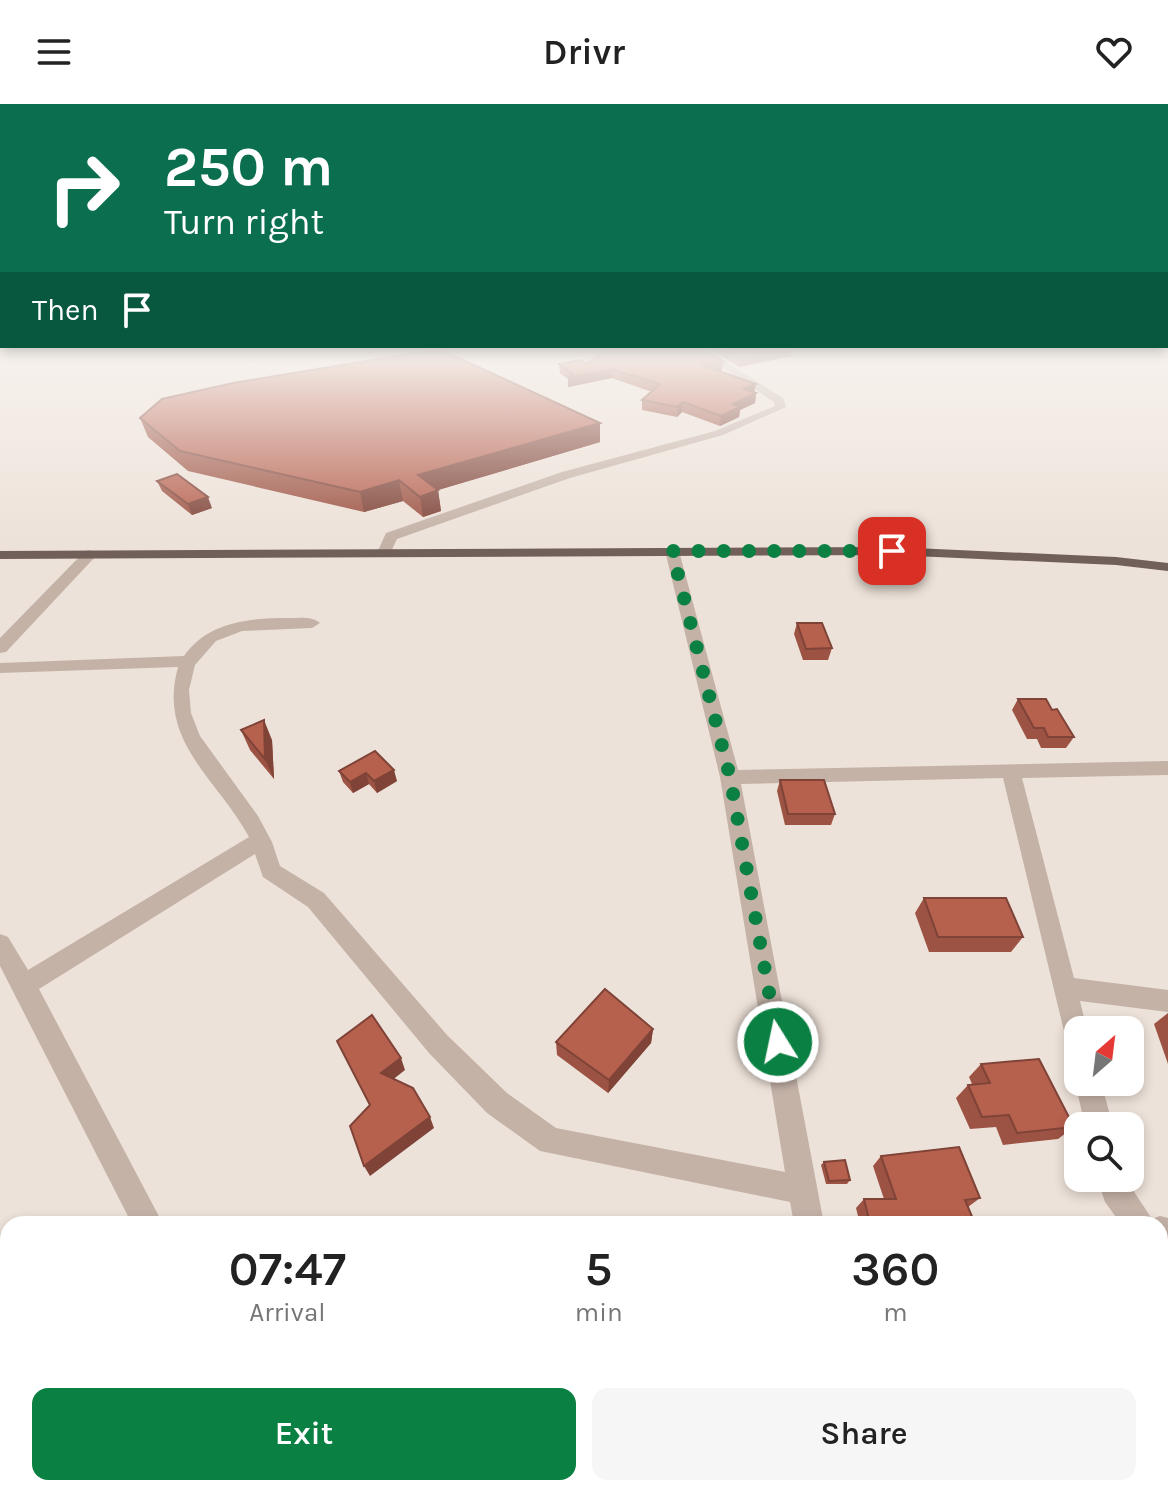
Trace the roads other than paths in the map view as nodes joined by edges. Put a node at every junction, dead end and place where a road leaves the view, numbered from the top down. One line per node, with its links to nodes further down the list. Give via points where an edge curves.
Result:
1 (766, 413): 3 (street, via 700,439 566,475 391,536)
2 (672, 551): 3 (main road); 6 (main road, via 892,551); 13 (street)
3 (384, 553): 4 (main road)
4 (90, 554): 5 (main road); 8 (street)
5 (0, 555)
6 (1168, 567)
7 (312, 623): 9 (street, via 240,624 211,638)
8 (0, 648)
9 (189, 661): 10 (street); 14 (street, via 178,687 182,718)
10 (0, 668)
11 (1168, 768): 12 (street)
12 (1011, 772): 13 (street); 17 (street)
13 (730, 777): 20 (street)
14 (261, 840): 16 (street); 20 (street, via 271,871 316,900 438,1044 497,1103 550,1141)
15 (0, 944): 16 (street)
16 (24, 985): 22 (street)
17 (1064, 988): 18 (street); 19 (street)
18 (1168, 1001)
19 (1071, 1016)
20 (804, 1190): 23 (street)
21 (1115, 1192): 24 (street)
22 (144, 1216)
23 (808, 1216)
24 (1133, 1216)

